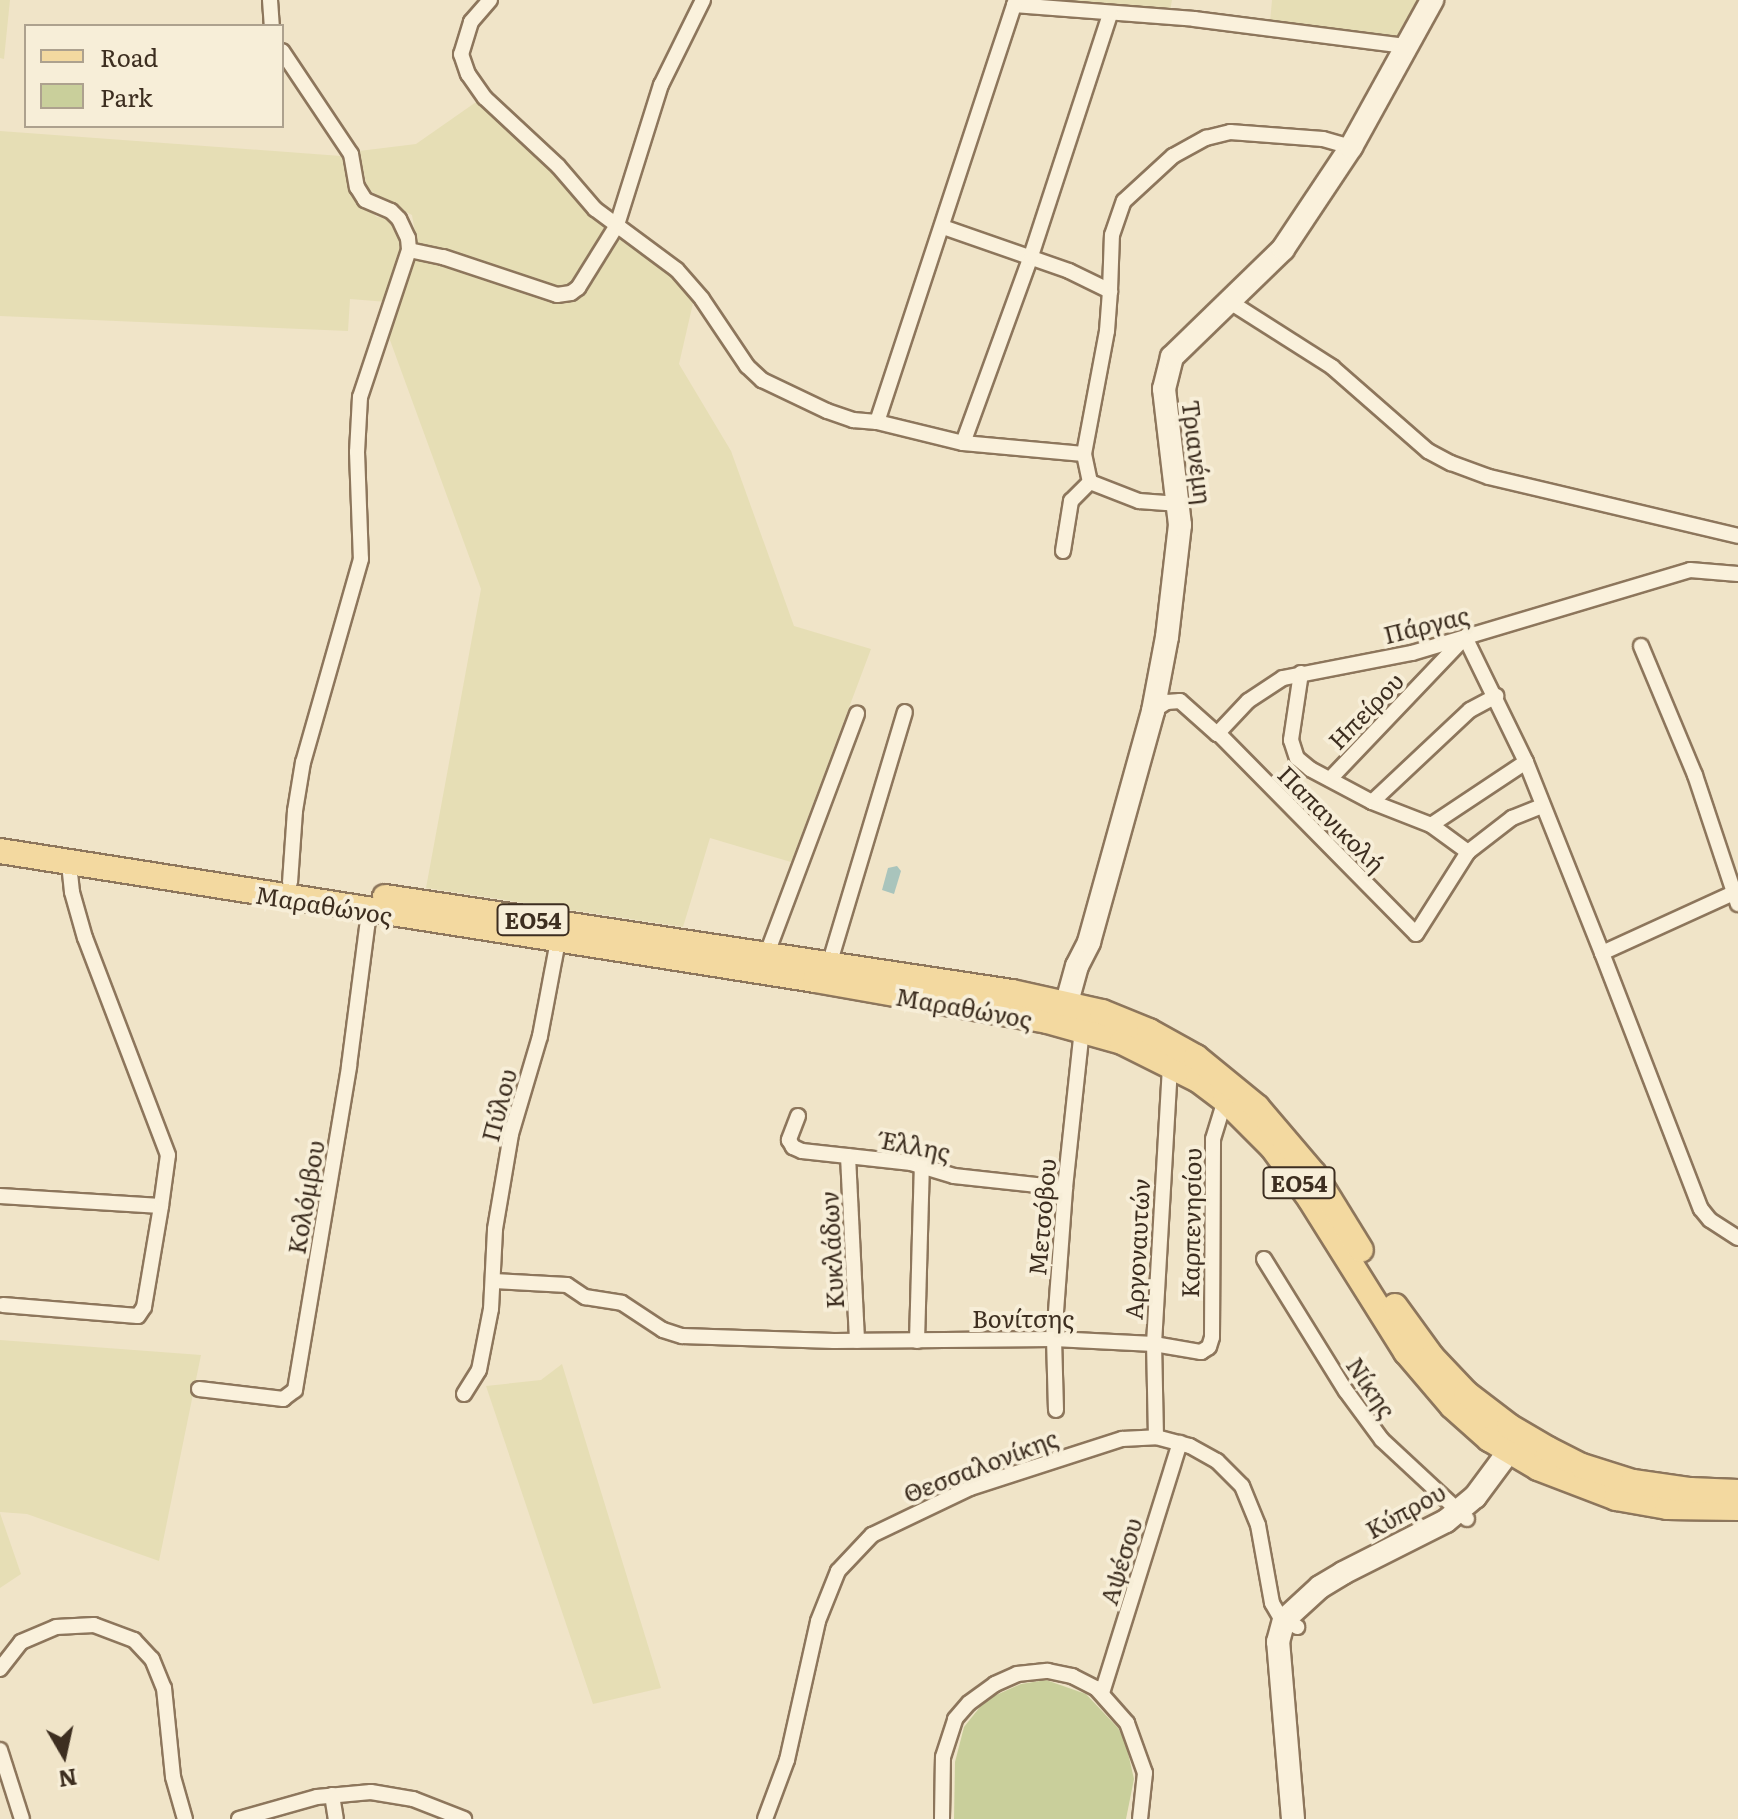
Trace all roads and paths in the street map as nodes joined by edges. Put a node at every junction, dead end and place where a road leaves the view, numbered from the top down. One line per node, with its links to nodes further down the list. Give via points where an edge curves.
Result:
1 (270, 0): 7 (street)
2 (490, 0): 11 (street, via 471,22 461,54 468,74 485,98)
3 (703, 0): 11 (street, via 661,85)
4 (1432, 0): 8 (street, Τριανέμη)
5 (1015, 3): 6 (street); 12 (street)
6 (1110, 14): 8 (street, via 1194,19); 14 (street)
7 (272, 24)
8 (1405, 46): 10 (street, Τριανέμη)
9 (284, 54): 13 (street, via 351,154 365,200 399,219)
10 (1351, 147): 15 (street, via 1323,139 1230,132 1173,156 1124,201 1112,235); 16 (street, Τριανέμη, via 1283,249)
11 (617, 225): 13 (street, via 578,288 565,294); 17 (street, via 677,270 762,380 827,411)
12 (943, 227): 14 (street); 17 (street)
13 (409, 250): 42 (street, via 360,397 361,559 303,762)
14 (1031, 256): 15 (street); 18 (street)
15 (1110, 291): 19 (street)
16 (1227, 300): 21 (street, Τριανέμη, via 1172,357 1164,389); 22 (street, via 1332,367 1428,451 1451,463 1489,477)
17 (877, 422): 18 (street)
18 (963, 443): 19 (street)
19 (1084, 454): 20 (street)
20 (1090, 482): 21 (street, via 1139,501); 23 (street, via 1071,501)
21 (1179, 504): 29 (street, Τριανέμη, via 1167,637)
22 (1738, 536)
23 (1063, 551)
24 (1738, 574): 25 (street, Πάργας, via 1690,570)
25 (1465, 637): 27 (street, Πάργας, via 1412,653); 28 (street); 34 (street, Ηπείρου)
26 (1641, 646): 43 (street, via 1695,775)
27 (1301, 673): 32 (street, Πάργας, via 1262,690); 34 (street, via 1292,747 1301,763)
28 (1496, 696): 33 (street); 35 (street, via 1470,710)
29 (1153, 711): 32 (street, via 1180,701); 49 (street, Τριανέμη)
30 (905, 712): 48 (street)
31 (857, 714): 47 (street)
32 (1218, 733): 40 (street, Παπανικολή, via 1416,934)
33 (1526, 762): 36 (street); 37 (street)
34 (1330, 779): 35 (street)
35 (1372, 802): 37 (street)
36 (1541, 806): 40 (street, via 1512,818); 46 (street)
37 (1431, 825): 40 (street)
38 (0, 836): 42 (main road, Μαραθώνος / ΕΟ54)
39 (0, 851): 41 (main road, Μαραθώνος / ΕΟ54)
40 (1468, 852)
41 (69, 863): 44 (main road, Μαραθώνος / ΕΟ54); 57 (street, via 85,938 168,1155)
42 (290, 882): 47 (main road, Μαραθώνος / ΕΟ54)
43 (1737, 896): 46 (street)
44 (369, 911): 45 (main road, Μαραθώνος / ΕΟ54); 67 (street, Κολόμβου, via 295,1390 283,1399)
45 (558, 941): 49 (main road, Μαραθώνος / ΕΟ54); 60 (street, Πύλου, via 540,1036 511,1134 495,1229)
46 (1602, 953): 58 (street, via 1699,1205 1710,1220)
47 (766, 956): 48 (main road, Μαραθώνος / ΕΟ54)
48 (829, 965): 49 (main road, Μαραθώνος / ΕΟ54)
49 (1072, 1018): 50 (main road, Μαραθώνος / ΕΟ54); 55 (street, Μετσόβου); 72 (main road, Μαραθώνος / ΕΟ54, via 1127,1021 1167,1040 1257,1107 1314,1174 1432,1357)
50 (1170, 1064): 51 (main road, Μαραθώνος / ΕΟ54); 65 (street, Αργοναυτών)
51 (1225, 1100): 66 (street, Καρπενησίου, via 1213,1139); 72 (main road, Μαραθώνος / ΕΟ54, via 1292,1172 1429,1382 1469,1423)
52 (798, 1116): 53 (street, Έλλης, via 789,1136 793,1147)
53 (848, 1156): 54 (street, Έλλης); 63 (street, Κυκλάδων)
54 (922, 1166): 55 (street, Έλλης, via 954,1176); 64 (street)
55 (1065, 1188): 62 (street, Μετσόβου)
56 (0, 1196): 57 (street)
57 (161, 1206): 61 (street, via 144,1307 138,1316)
58 (1738, 1238)
59 (1264, 1259): 75 (street, Νίκης, via 1365,1419 1395,1455)
60 (494, 1281): 63 (street, Βονίτσης, via 567,1285 585,1297 626,1305 671,1334); 68 (street, Πύλου, via 479,1370)
61 (3, 1305)
62 (1054, 1339): 64 (street, Βονίτσης); 65 (street, Βονίτσης); 69 (street, Μετσόβου)
63 (857, 1341): 64 (street, Βονίτσης)
64 (917, 1341)
65 (1154, 1344): 66 (street, Βονίτσης, via 1188,1352); 70 (street, Αργοναυτών)
66 (1209, 1347)
67 (199, 1389)
68 (464, 1394)
69 (1056, 1410)
70 (1156, 1437): 71 (street, Θεσσαλονίκης); 86 (street, Θεσσαλονίκης, via 1100,1445 970,1488 913,1512 863,1542 829,1588 787,1760)
71 (1180, 1443): 76 (street, Θεσσαλονίκης, via 1217,1461 1242,1486 1258,1525 1272,1603); 78 (street, Αψέσου)
72 (1519, 1449): 73 (main road, Μαραθώνος / ΕΟ54, via 1633,1482); 74 (main road, Μαραθώνος / ΕΟ54, via 1569,1482 1629,1501); 75 (street, Κύπρου)
73 (1738, 1492)
74 (1738, 1508)
75 (1462, 1516): 76 (street, Κύπρου, via 1427,1547 1343,1588)
76 (1290, 1624): 89 (street, via 1278,1652); 90 (street)
77 (0, 1669): 82 (street, via 21,1642 56,1627 94,1625 134,1640 152,1659 164,1688 173,1777)
78 (1102, 1693): 87 (street, via 1072,1676 1039,1671 1006,1678 976,1696 955,1719 947,1738); 88 (street, via 1127,1723 1141,1754 1146,1782)
79 (0, 1750): 81 (street)
80 (332, 1795): 83 (street); 84 (street); 85 (street, via 394,1794)
81 (22, 1819)
82 (185, 1819)
83 (239, 1819)
84 (336, 1819)
85 (464, 1819)
86 (765, 1819)
87 (942, 1819)
88 (1140, 1819)
89 (1293, 1819)
90 (1307, 1819)

